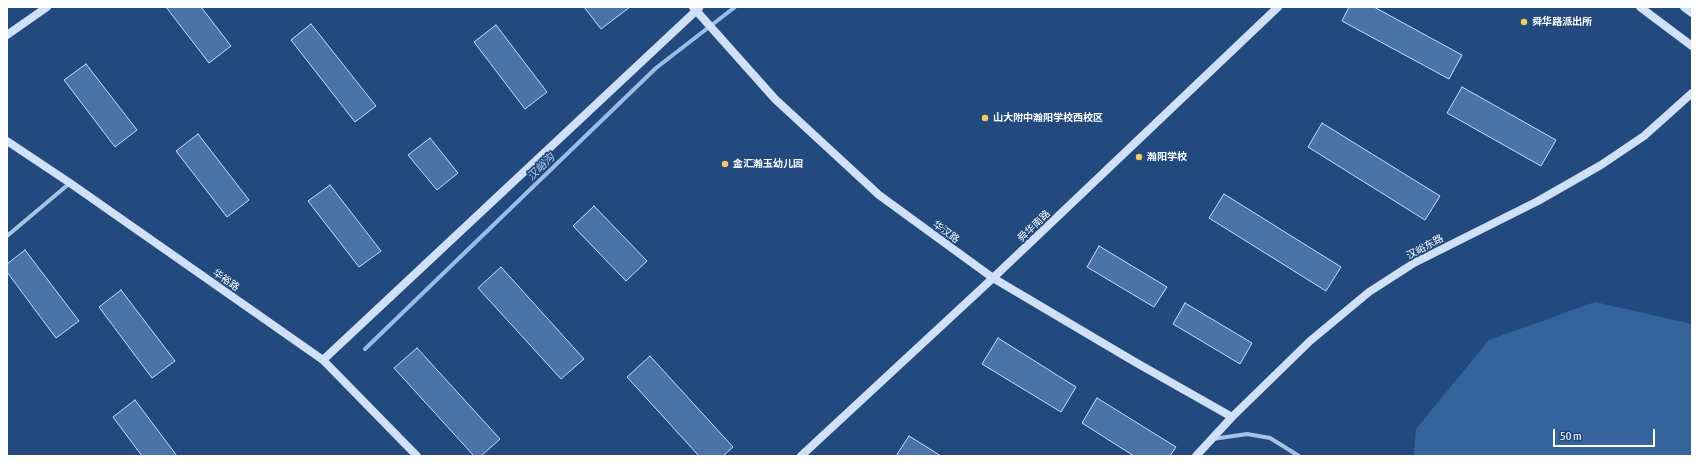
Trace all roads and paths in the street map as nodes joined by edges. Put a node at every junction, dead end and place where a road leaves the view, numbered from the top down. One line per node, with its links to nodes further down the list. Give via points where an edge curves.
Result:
1 (47, 7): 7 (street)
2 (1278, 7): 13 (street, 舜华南路)
3 (1640, 7): 8 (street)
4 (1684, 7): 6 (street)
5 (696, 8): 13 (street, 华汉路, via 775,99 879,195); 14 (street)
6 (1692, 13)
7 (7, 35)
8 (1692, 46)
9 (1692, 93): 15 (street, 汉峪东路, via 1644,136 1601,165 1538,201 1414,263 1369,292 1310,340)
10 (7, 141): 11 (street, 华裕路)
11 (70, 183): 12 (street); 14 (street, 华裕路)
12 (7, 236)
13 (993, 278): 15 (street, 华汉路); 18 (street, 舜华南路)
14 (323, 360): 17 (street, 华裕路)
15 (1232, 417): 16 (street, 汉峪东路)
16 (1211, 439): 19 (street, 汉峪东路); 20 (street, via 1247,434 1270,438)
17 (417, 456)
18 (800, 456)
19 (1196, 456)
20 (1299, 456)

